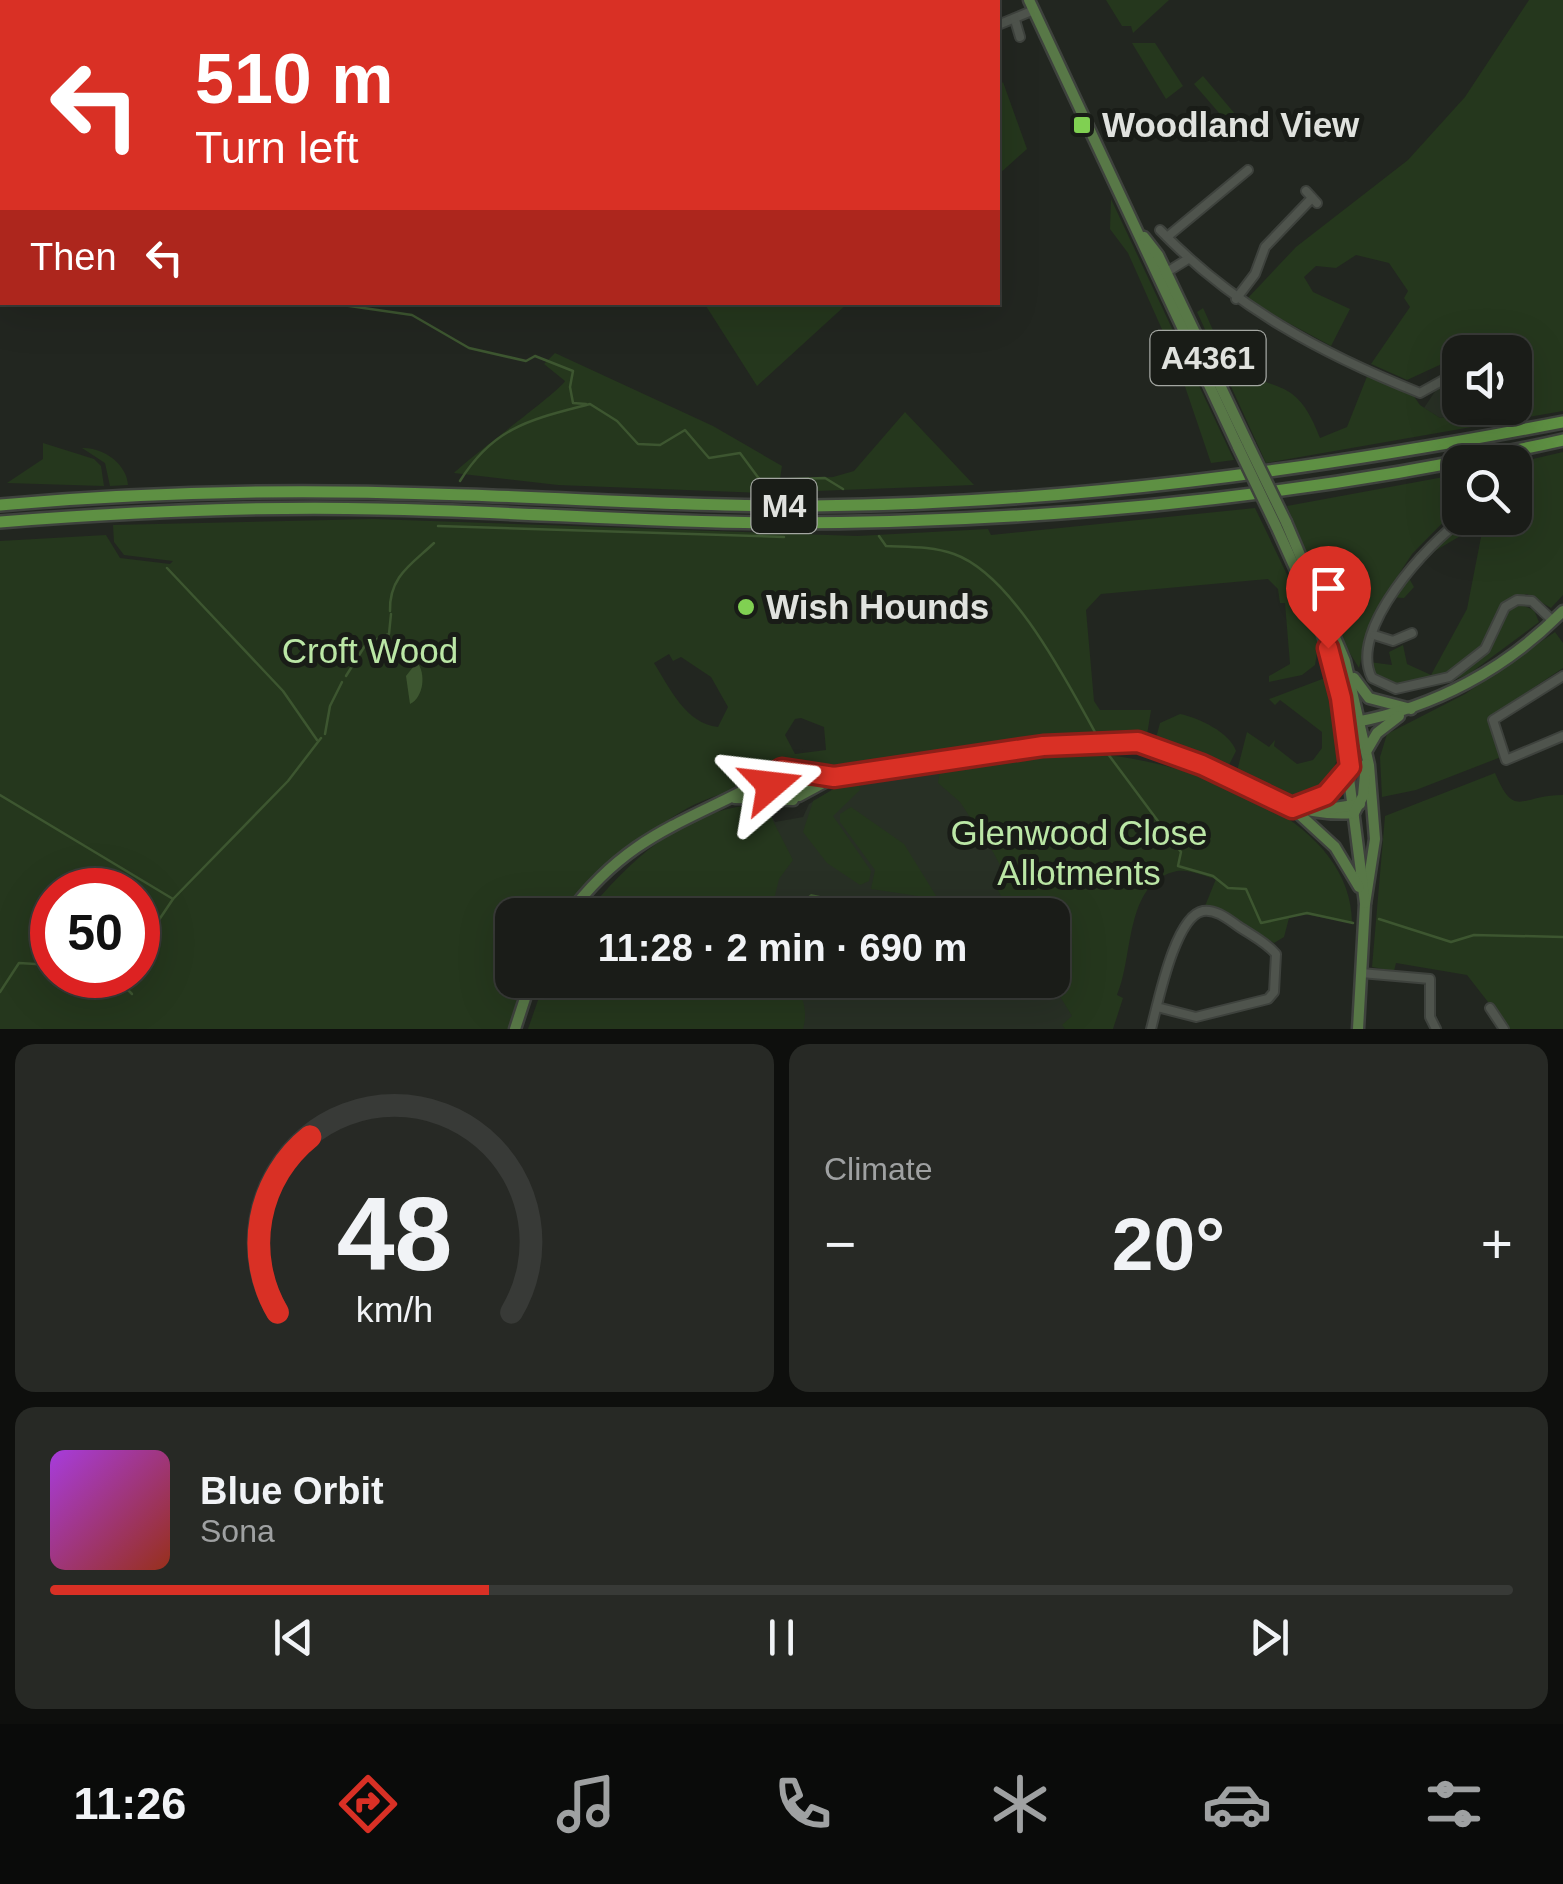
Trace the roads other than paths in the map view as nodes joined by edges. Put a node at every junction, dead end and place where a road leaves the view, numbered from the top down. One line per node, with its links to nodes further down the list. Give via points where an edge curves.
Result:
1 (1032, 5): 3 (street); 9 (main road, A4361)
2 (1003, 9): 3 (street)
3 (1012, 20): 4 (street); 5 (street)
4 (1000, 24)
5 (1020, 37)
6 (1248, 170): 8 (street, via 1163,234)
7 (1312, 197): 10 (street, via 1265,247)
8 (1188, 259): 9 (street); 10 (street)
9 (1162, 276): 16 (main road, A4361, bridge)
10 (1236, 298): 11 (street, via 1307,341 1416,392)
11 (1442, 382)
12 (1563, 422): 14 (highway, M4, via 1286,471 1011,498 728,506 325,492)
13 (1563, 440): 15 (highway, M4, via 1286,488 985,517 729,522 246,508)
14 (0, 505)
15 (0, 522)
16 (1281, 524): 22 (main road, A4361); 27 (main road, A4361, via 1318,619)
17 (1444, 535): 21 (street, via 1414,561)
18 (1563, 611): 19 (main road)
19 (1553, 621): 21 (street, via 1532,601 1513,601 1469,664 1442,680 1401,689 1380,686 1370,676); 25 (main road, via 1486,672)
20 (1412, 634): 21 (street, via 1392,641)
21 (1374, 635)
22 (1345, 660): 24 (main road, via 1367,696); 26 (main road, A4361)
23 (1563, 676): 28 (street, via 1493,718 1506,760)
24 (1394, 704): 25 (main road); 26 (main road)
25 (1412, 709): 26 (main road); 29 (main road, via 1378,733)
26 (1360, 716): 27 (main road); 29 (main road, A4361)
27 (1344, 719): 30 (main road, A4361)
28 (1563, 736)
29 (1367, 755): 37 (main road, A4361); 38 (main road)
30 (1350, 767): 38 (main road, A4361); 39 (main road, via 1326,795)
31 (794, 773): 32 (main road, via 782,769); 33 (main road); 34 (main road)
32 (772, 776): 35 (main road); 36 (main road)
33 (834, 777): 34 (main road); 39 (main road, via 1043,746 1138,742)
34 (798, 796): 36 (main road)
35 (729, 798): 36 (main road); 40 (main road, via 640,842)
36 (779, 801)
37 (1373, 803): 38 (main road); 41 (main road, A4361, via 1375,855)
38 (1355, 807): 39 (main road); 41 (main road, A4361)
39 (1292, 808): 41 (main road, via 1335,847)
40 (582, 898)
41 (1364, 899): 42 (main road, A4361)
42 (1361, 972): 50 (main road, A4361); 51 (street, via 1432,980 1430,1017)
43 (525, 998): 48 (main road)
44 (1157, 1007): 44 (street, via 1196,1016 1268,1000 1276,954 1217,913 1196,914 1180,932); 49 (street)
45 (1490, 1008): 46 (street)
46 (1497, 1018): 47 (street); 52 (street)
47 (1488, 1024)
48 (514, 1029)
49 (1152, 1029)
50 (1355, 1029)
51 (1436, 1029)
52 (1504, 1029)

